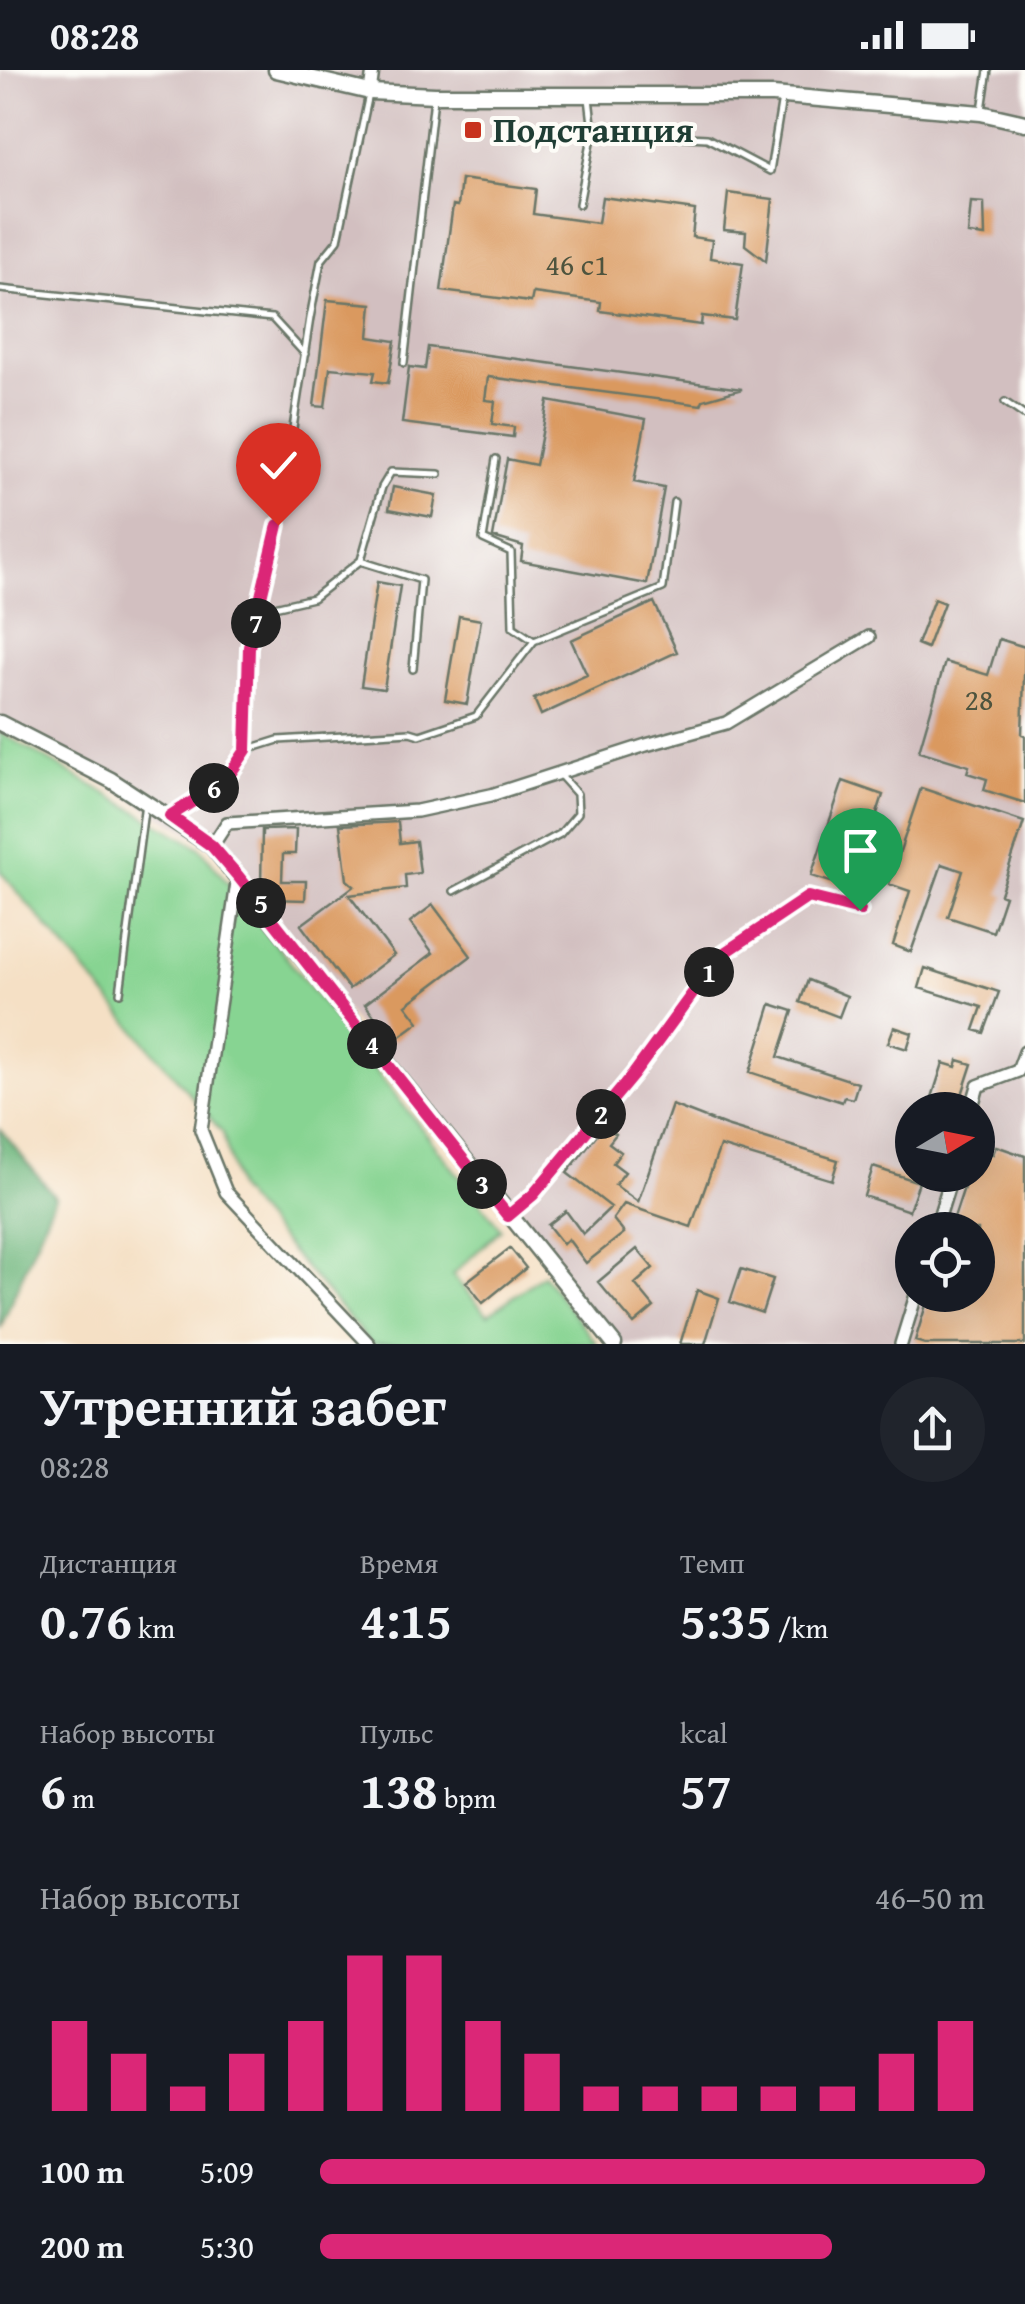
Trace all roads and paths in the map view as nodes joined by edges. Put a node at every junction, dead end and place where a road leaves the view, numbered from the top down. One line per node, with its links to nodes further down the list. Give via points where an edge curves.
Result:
1 (276, 70): 4 (street)
2 (373, 70): 4 (street)
3 (988, 70): 8 (lane)
4 (370, 92): 5 (street); 13 (lane, via 338,240 322,261)
5 (434, 95): 6 (street); 14 (lane)
6 (589, 95): 7 (street); 10 (lane)
7 (782, 96): 8 (street); 10 (lane, via 770,170 707,138)
8 (982, 113): 9 (street)
9 (1025, 122)
10 (592, 132): 11 (lane)
11 (580, 204)
12 (0, 289): 13 (lane, via 272,318)
13 (305, 354): 21 (lane)
14 (404, 363)
15 (1005, 402): 16 (lane)
16 (1025, 416)
17 (496, 459): 23 (lane, via 483,539 512,552 514,627)
18 (439, 474): 20 (lane, via 391,472)
19 (674, 502): 23 (lane, via 662,588)
20 (360, 561): 21 (lane, via 313,598); 24 (lane, via 421,580)
21 (259, 610): 26 (lane, via 249,647)
22 (869, 637): 27 (street, via 726,723)
23 (534, 641): 26 (lane, via 476,716 420,735 278,740)
24 (413, 669)
25 (0, 722): 28 (street)
26 (246, 750): 29 (lane, via 226,780)
27 (559, 774): 30 (street, via 417,811 227,823); 32 (lane, via 577,794 578,813 560,834)
28 (145, 800): 29 (street); 34 (lane)
29 (170, 816): 30 (street)
30 (212, 846): 31 (street)
31 (238, 876): 37 (street); 39 (street, via 201,1130 226,1192)
32 (454, 892)
33 (860, 910): 37 (lane, via 808,897 720,956 633,1075)
34 (120, 993)
35 (1025, 1052): 36 (street, via 1018,1071)
36 (976, 1092)
37 (508, 1216): 40 (street)
38 (911, 1312): 41 (street)
39 (369, 1344)
40 (614, 1344)
41 (901, 1344)

